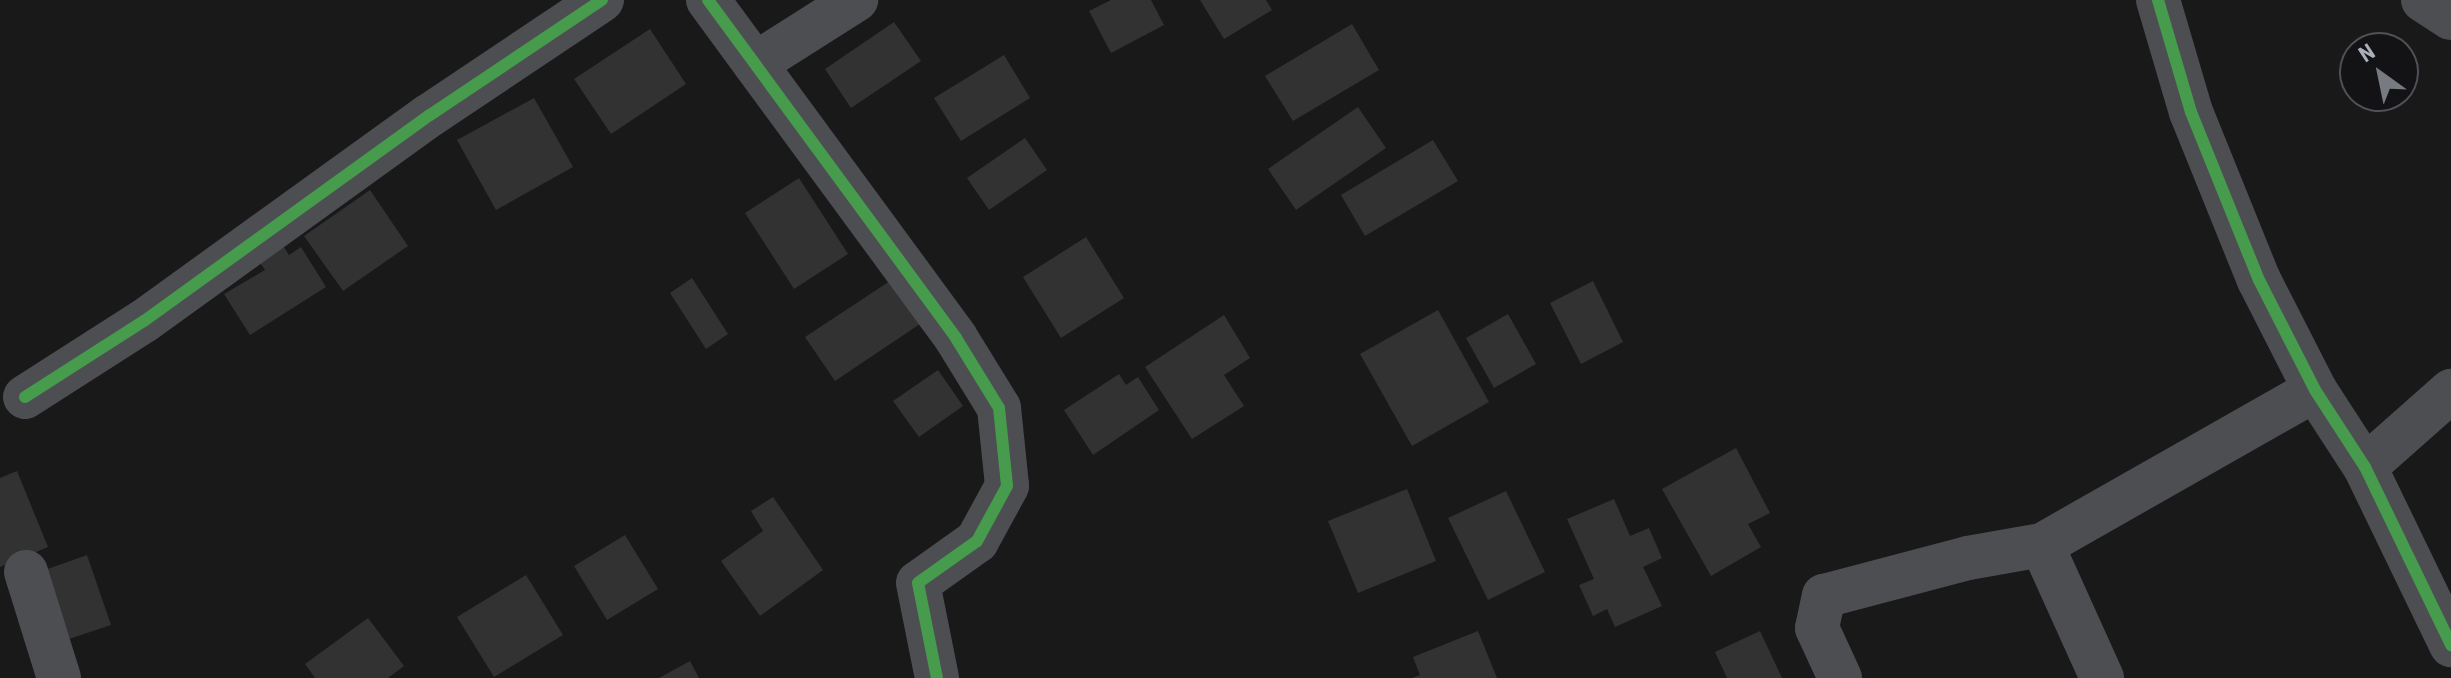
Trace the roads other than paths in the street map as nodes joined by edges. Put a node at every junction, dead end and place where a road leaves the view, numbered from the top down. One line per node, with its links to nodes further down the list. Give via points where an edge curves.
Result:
1 (602, 0): 10 (street, via 430,115 144,321)
2 (708, 0): 7 (street)
3 (856, 0): 7 (street)
4 (2158, 0): 8 (street, via 2197,126 2259,280)
5 (2423, 0): 6 (street)
6 (2451, 18)
7 (755, 64): 16 (street, via 956,338 999,408 1007,486 977,541 918,583)
8 (2315, 390): 11 (street); 12 (street)
9 (2451, 391): 11 (street)
10 (25, 397)
11 (2365, 467): 14 (street)
12 (2042, 545): 17 (street, via 1968,558 1824,596 1817,628); 18 (street)
13 (26, 572): 15 (street)
14 (2451, 645)
15 (59, 678)
16 (937, 678)
17 (1840, 678)
18 (2102, 678)

